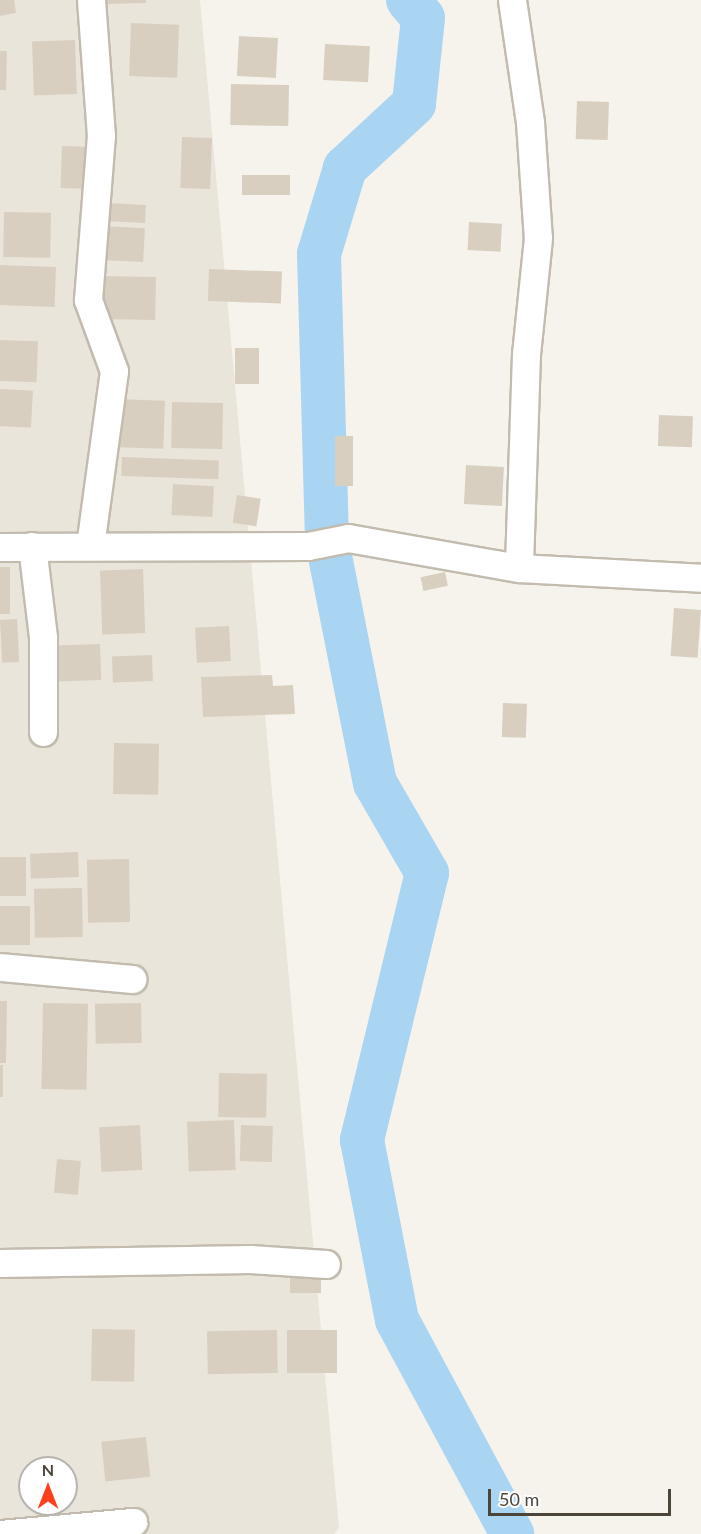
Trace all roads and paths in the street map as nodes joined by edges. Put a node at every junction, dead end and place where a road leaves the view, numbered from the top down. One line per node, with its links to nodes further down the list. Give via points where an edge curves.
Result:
1 (91, 0): 4 (street, via 101,136 88,300 114,371)
2 (512, 0): 6 (street, via 530,122 538,238 526,354)
3 (32, 546): 4 (street); 5 (street); 8 (street, via 43,637)
4 (90, 546): 6 (street, via 308,546 348,538)
5 (0, 547)
6 (519, 568): 7 (street)
7 (701, 578)
8 (43, 732)
9 (0, 967): 10 (street)
10 (132, 979)
11 (0, 1263): 12 (street, via 250,1259)
12 (326, 1264)
13 (133, 1522): 14 (street)
14 (40, 1532): 15 (street)
15 (0, 1534)

